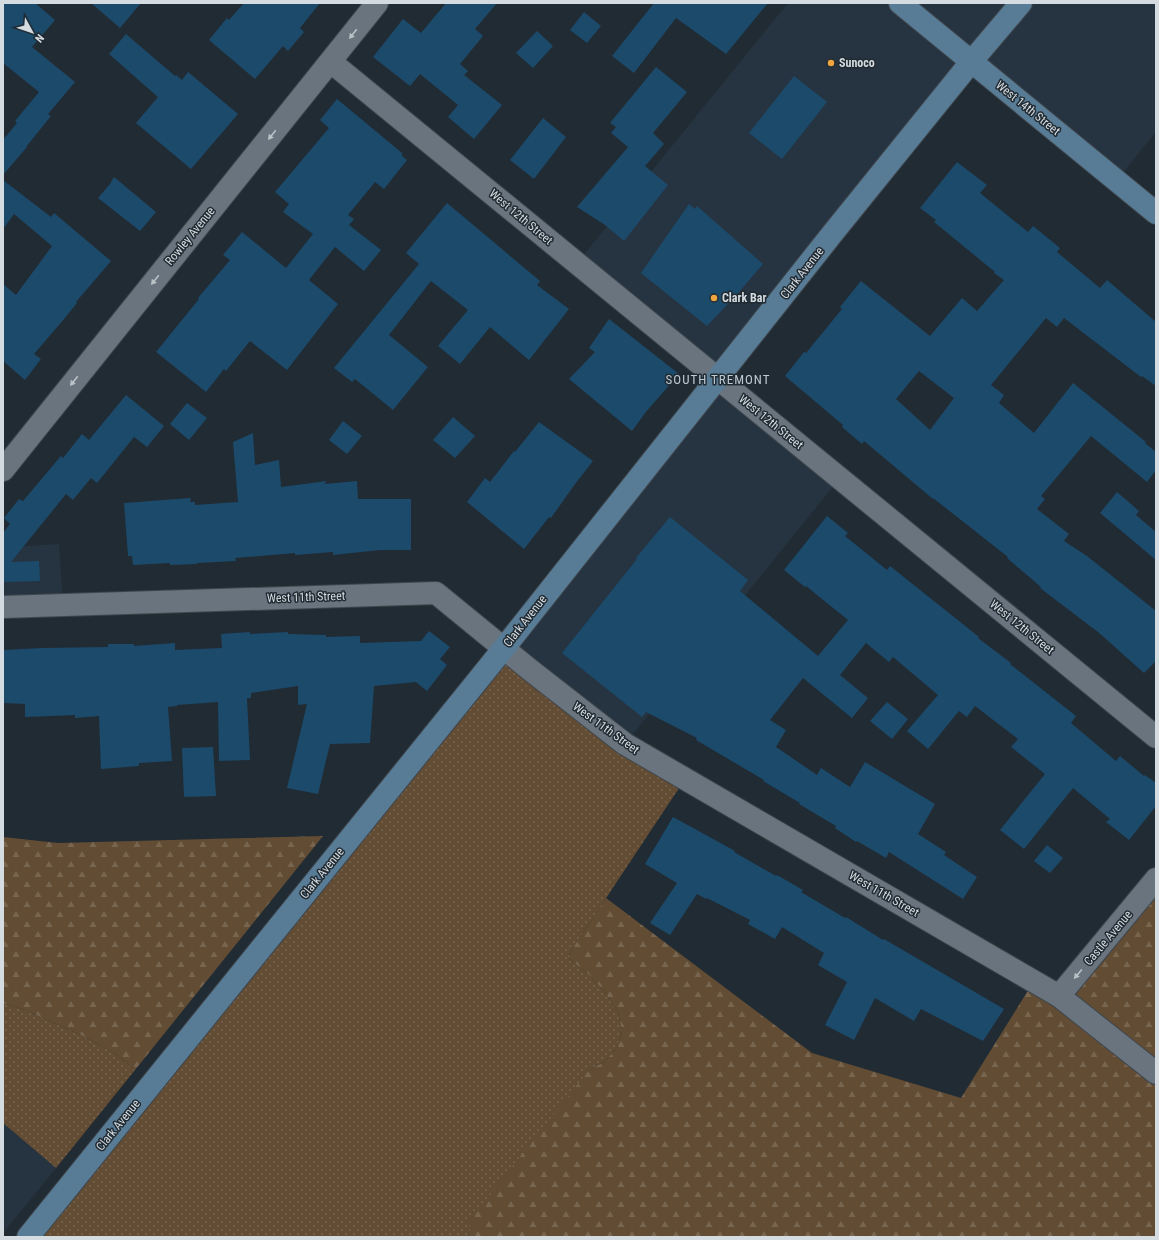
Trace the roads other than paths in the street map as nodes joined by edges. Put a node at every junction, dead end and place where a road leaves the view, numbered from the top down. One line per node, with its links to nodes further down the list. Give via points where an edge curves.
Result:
1 (377, 3): 4 (street, Rowley Avenue, one-way to 4)
2 (900, 3): 5 (street, West 14th Street)
3 (1021, 3): 5 (street, Clark Avenue)
4 (331, 62): 7 (street, West 12th Street); 8 (street, Rowley Avenue, one-way to 8)
5 (971, 62): 6 (street, West 14th Street); 7 (street, Clark Avenue)
6 (1156, 213)
7 (718, 379): 10 (street, Clark Avenue); 11 (street, West 12th Street)
8 (3, 470)
9 (3, 607): 10 (street, West 11th Street, via 436,593)
10 (504, 648): 13 (street, West 11th Street, via 625,744); 15 (street, Clark Avenue)
11 (1156, 737)
12 (1156, 879): 13 (street, Castle Avenue, one-way to 13)
13 (1060, 996): 14 (street, West 11th Street)
14 (1156, 1073)
15 (28, 1237)

